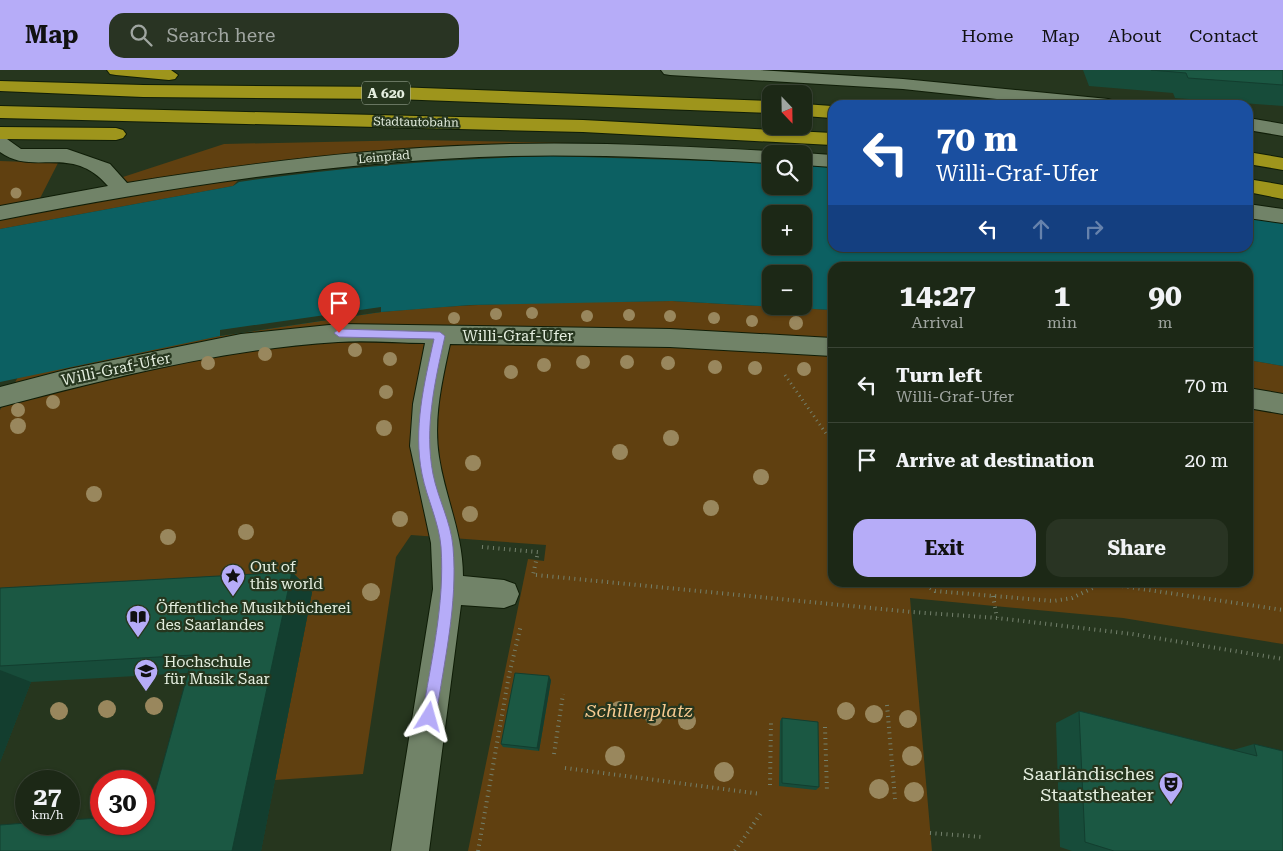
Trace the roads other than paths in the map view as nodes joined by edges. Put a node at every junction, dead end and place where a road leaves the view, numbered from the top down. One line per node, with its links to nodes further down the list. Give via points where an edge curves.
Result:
1 (116, 70): 5 (highway)
2 (670, 70): 3 (street)
3 (931, 78): 6 (street)
4 (0, 86): 5 (highway, Stadtautobahn / A 620)
5 (395, 93): 7 (highway, Stadtautobahn / A 620)
6 (1075, 100)
7 (762, 108)
8 (812, 111): 10 (highway)
9 (0, 112): 11 (highway, Stadtautobahn / A 620)
10 (828, 112)
11 (467, 123): 14 (highway, via 364,130); 15 (highway, Stadtautobahn / A 620)
12 (1253, 125): 13 (street)
13 (1283, 130)
14 (0, 133)
15 (828, 139)
16 (0, 143): 23 (street, via 17,155 67,155 103,168)
17 (762, 157): 23 (street, Leinpfad, via 616,150 461,152 343,160)
18 (1253, 159): 21 (highway)
19 (812, 160): 20 (street)
20 (828, 161)
21 (1283, 164)
22 (1253, 187): 24 (highway)
23 (122, 190): 26 (street, Leinpfad)
24 (1283, 192)
25 (1253, 212): 27 (street)
26 (0, 213)
27 (1283, 216)
28 (440, 336): 29 (street, Willi-Graf-Ufer, via 612,337); 30 (street, Willi-Graf-Ufer, via 339,333 241,343); 33 (street, via 428,391 424,444 428,476 447,546)
29 (828, 347)
30 (0, 397)
31 (1253, 399): 32 (street)
32 (1283, 404)
33 (448, 589): 34 (street); 35 (street)
34 (504, 594)
35 (410, 851)

